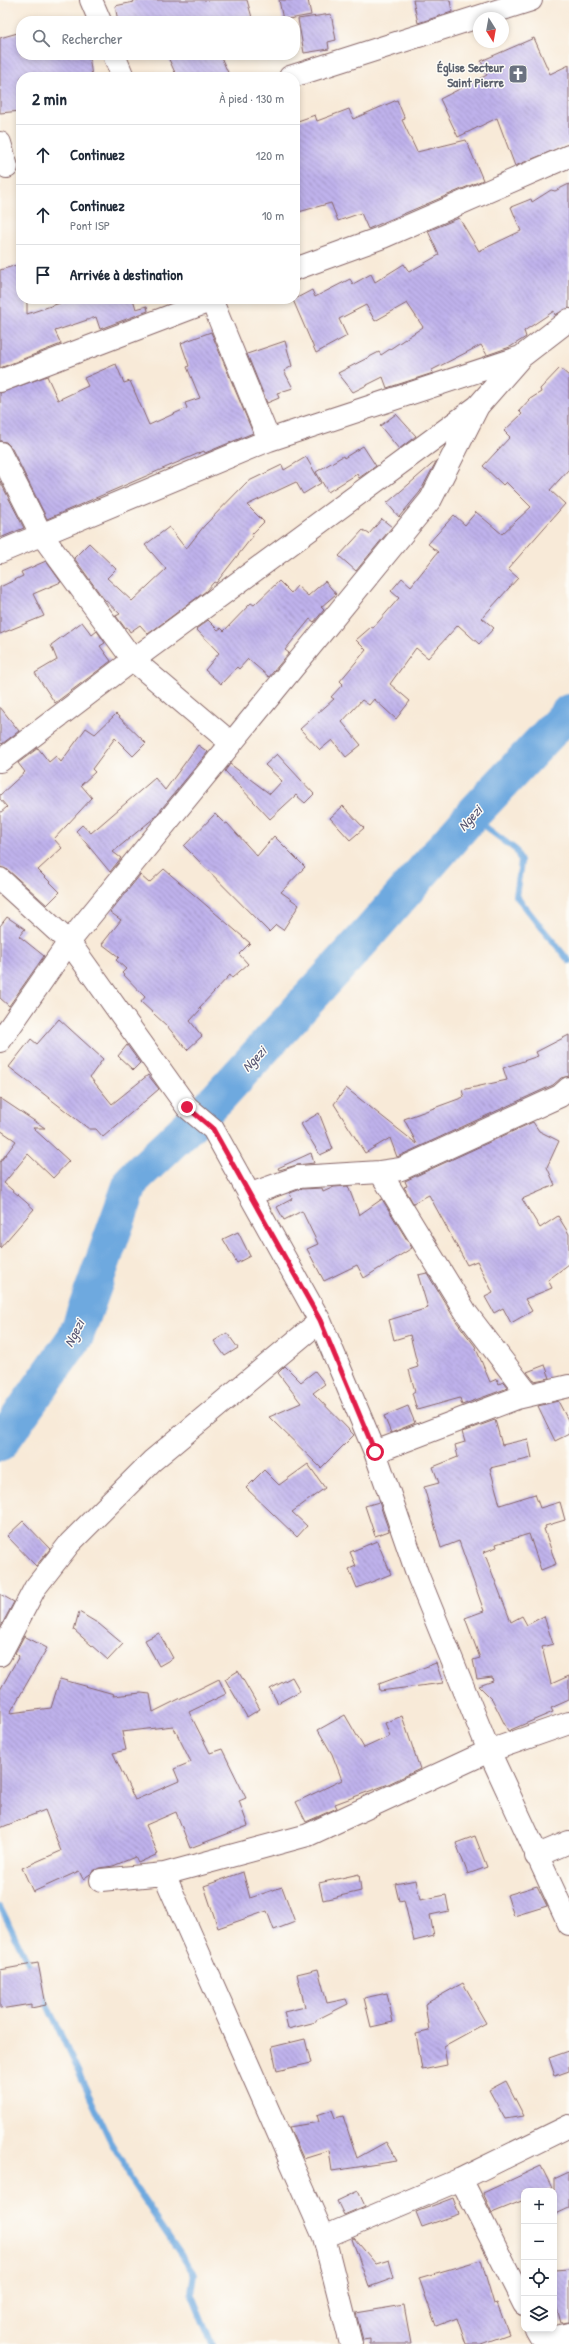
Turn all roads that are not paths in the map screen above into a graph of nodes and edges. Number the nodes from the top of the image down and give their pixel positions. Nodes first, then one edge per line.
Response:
1 (91, 0) edge
2 (531, 0) edge
3 (98, 16) edge
4 (116, 60) edge
5 (121, 72) edge
6 (300, 74) edge
7 (0, 143) edge
8 (569, 156) edge
9 (9, 166) edge
10 (300, 267) edge
11 (199, 304) edge
12 (214, 304) edge
13 (569, 320) edge
14 (521, 357) junction
15 (0, 381) edge
16 (478, 406) junction
17 (269, 440) junction
18 (0, 453) edge
19 (41, 534) junction
20 (0, 552) edge
21 (133, 660) junction
22 (231, 743) junction
23 (0, 761) edge
24 (0, 879) edge
25 (69, 942) junction
26 (0, 1041) edge
27 (569, 1088) edge
28 (380, 1172) junction
29 (251, 1194) junction
30 (320, 1320) junction
31 (569, 1386) edge
32 (528, 1394) junction
33 (375, 1452) junction
34 (0, 1655) edge
35 (569, 1723) edge
36 (489, 1751) junction
37 (569, 1842) edge
38 (536, 1856) junction
39 (164, 1874) junction
40 (101, 1880) dead end
41 (569, 1924) edge
42 (569, 2126) edge
43 (460, 2178) junction
44 (324, 2237) junction
45 (521, 2298) edge
46 (538, 2332) edge
47 (569, 2334) edge
48 (351, 2344) edge

1 - 3 street
2 - 6 street
4 - 5 street
7 - 9 street
8 - 10 street
11 - 15 street
12 - 17 street
13 - 14 street
14 - 16 street
14 - 17 street
16 - 21 street
16 - 22 street
17 - 19 street
18 - 19 street
19 - 20 street
19 - 21 street
21 - 22 street
21 - 23 street
22 - 25 street
24 - 25 street
25 - 26 street
25 - 29 street
27 - 28 street
28 - 29 street
28 - 32 street
29 - 30 street
30 - 33 street
30 - 34 street
31 - 32 street
32 - 33 street
33 - 36 street
35 - 36 street
36 - 38 street
36 - 39 street
37 - 38 street
38 - 41 street
39 - 40 street
39 - 44 street
42 - 43 street
43 - 44 street
43 - 45 street
44 - 48 street
46 - 47 street

